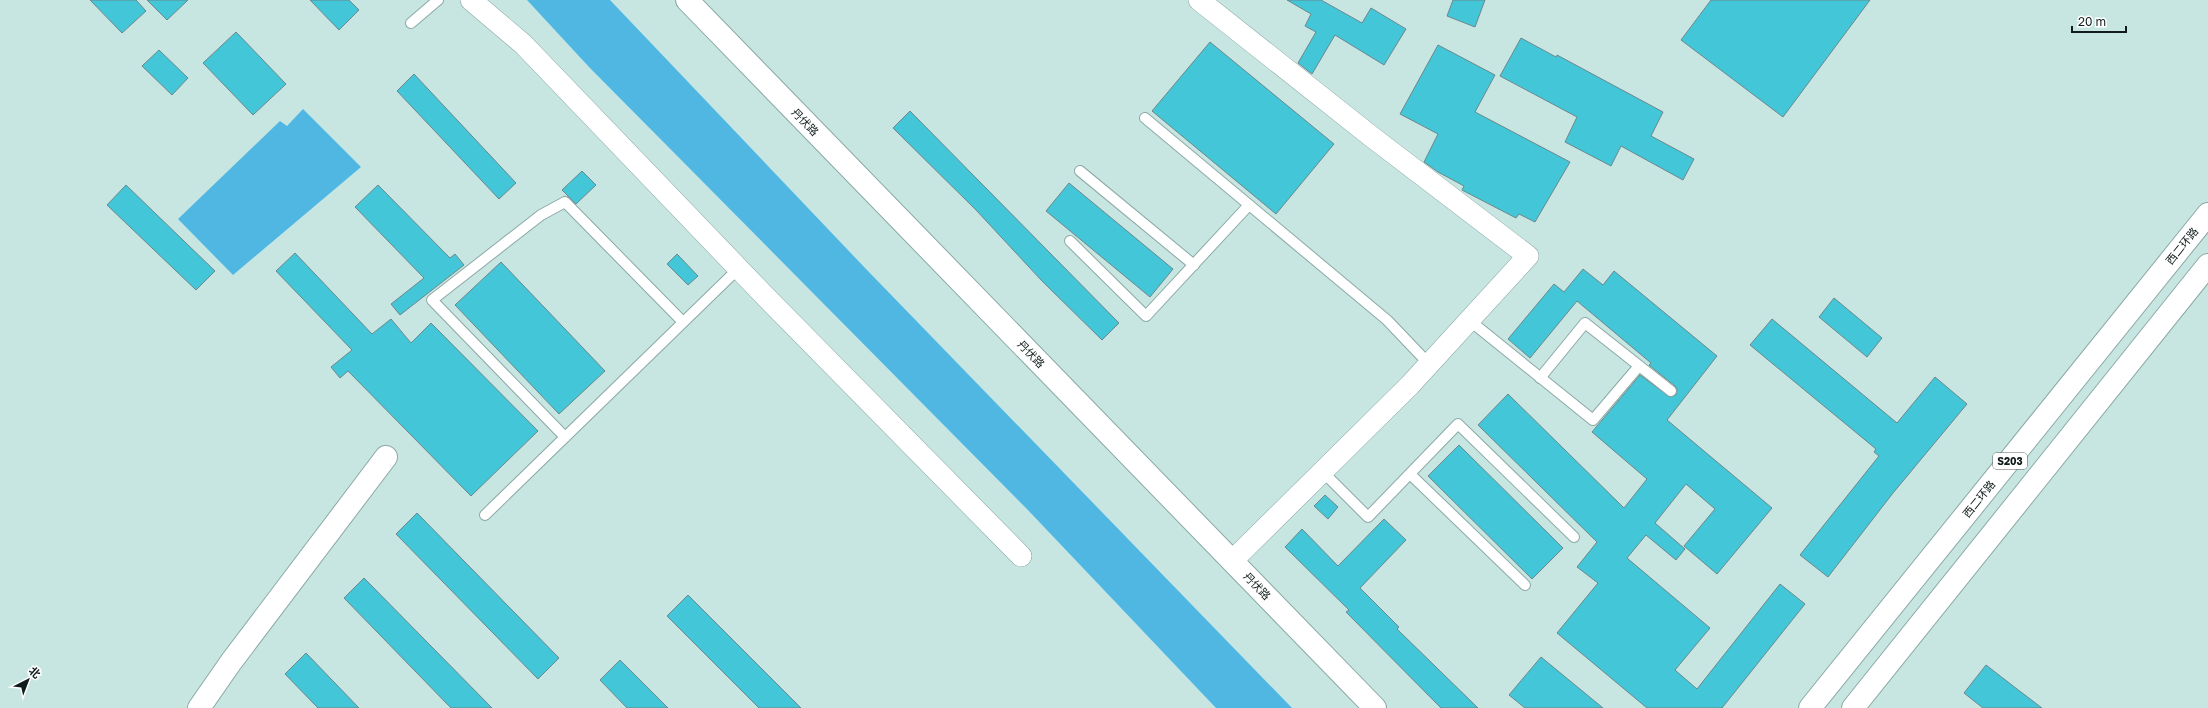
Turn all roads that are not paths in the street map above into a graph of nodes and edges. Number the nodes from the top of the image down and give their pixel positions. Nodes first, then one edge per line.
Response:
1 (438, 0) edge
2 (471, 0) edge
3 (687, 0) edge
4 (1199, 0) edge
5 (411, 23) dead end
6 (1145, 118) dead end
7 (1080, 171) dead end
8 (1249, 205) junction
9 (2208, 214) edge
10 (1070, 242) dead end
11 (1194, 265) junction
12 (2208, 265) edge
13 (738, 268) junction
14 (1469, 320) junction
15 (683, 322) junction
16 (1428, 364) junction
17 (1639, 366) junction
18 (1540, 378) junction
19 (1671, 391) dead end
20 (565, 437) junction
21 (386, 457) dead end
22 (1322, 471) junction
23 (1410, 474) junction
24 (485, 514) dead end
25 (1574, 537) dead end
26 (1021, 556) dead end
27 (1232, 561) junction
28 (1525, 585) dead end
29 (199, 708) edge
30 (1375, 708) edge
31 (1810, 708) edge
32 (1853, 708) edge

1 - 5 lane
2 - 13 street
3 - 27 main road, 丹伏路
4 - 14 street
6 - 8 lane
7 - 11 lane
8 - 11 lane
8 - 16 lane
9 - 31 main road, 西二环路 / S203
10 - 11 lane
12 - 32 main road, S203
13 - 15 lane
13 - 26 street
14 - 16 street
14 - 18 lane
15 - 20 lane
15 - 20 lane
16 - 22 street
17 - 18 lane
17 - 18 lane
17 - 19 lane
20 - 24 lane
21 - 29 main road
22 - 23 lane
22 - 27 street
23 - 25 lane
23 - 28 lane
27 - 30 main road, 丹伏路

